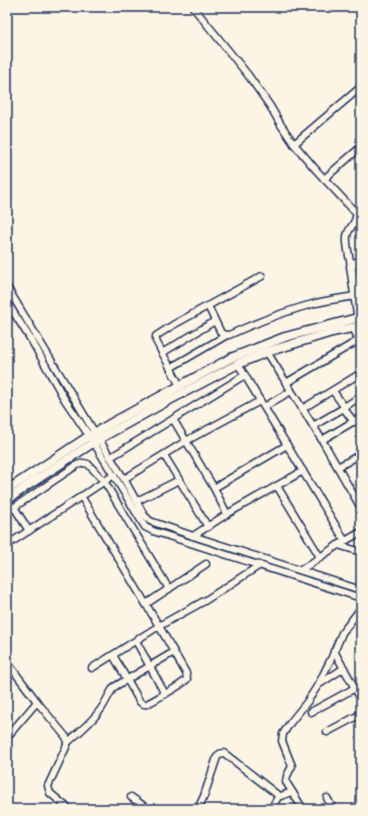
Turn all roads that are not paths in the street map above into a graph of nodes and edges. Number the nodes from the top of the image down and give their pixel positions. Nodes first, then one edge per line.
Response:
1 (193, 7) edge
2 (361, 87) edge
3 (294, 144) junction
4 (361, 147) edge
5 (324, 179) junction
6 (361, 262) edge
7 (351, 265) junction
8 (262, 276) dead end
9 (7, 286) edge
10 (355, 296) junction
11 (7, 302) edge
12 (208, 306) junction
13 (360, 317) edge
14 (215, 321) junction
15 (358, 327) edge
16 (226, 335) junction
17 (360, 342) edge
18 (267, 352) junction
19 (162, 353) junction
20 (238, 364) junction
21 (170, 368) junction
22 (361, 373) edge
23 (245, 375) junction
24 (286, 383) junction
25 (180, 386) junction
26 (332, 390) junction
27 (291, 391) junction
28 (361, 396) edge
29 (260, 401) junction
30 (264, 407) junction
31 (344, 407) junction
32 (302, 409) junction
33 (361, 418) edge
34 (173, 419) junction
35 (354, 422) junction
36 (314, 426) junction
37 (94, 438) junction
38 (322, 440) junction
39 (186, 441) junction
40 (287, 445) junction
41 (361, 454) edge
42 (164, 455) junction
43 (111, 457) junction
44 (338, 467) junction
45 (303, 471) junction
46 (114, 475) junction
47 (124, 479) junction
48 (179, 480) junction
49 (104, 481) junction
50 (277, 486) junction
51 (214, 488) junction
52 (7, 490) edge
53 (81, 496) junction
54 (7, 500) edge
55 (359, 500) edge
56 (137, 501) junction
57 (14, 507) junction
58 (361, 508) edge
59 (7, 512) edge
60 (227, 514) junction
61 (208, 527) junction
62 (29, 531) junction
63 (361, 532) edge
64 (193, 536) junction
65 (345, 540) junction
66 (7, 545) edge
67 (338, 545) junction
68 (361, 552) edge
69 (320, 556) junction
70 (206, 564) dead end
71 (260, 565) junction
72 (301, 570) junction
73 (169, 588) junction
74 (361, 590) edge
75 (361, 598) edge
76 (146, 604) junction
77 (361, 608) edge
78 (159, 626) junction
79 (136, 641) junction
80 (334, 651) junction
81 (174, 652) junction
82 (113, 655) junction
83 (7, 662) edge
84 (151, 666) junction
85 (92, 668) dead end
86 (344, 668) junction
87 (128, 679) junction
88 (318, 685) junction
89 (355, 688) junction
90 (166, 694) junction
91 (361, 699) edge
92 (37, 702) junction
93 (311, 712) dead end
94 (361, 714) edge
95 (327, 732) dead end
96 (7, 737) edge
97 (67, 743) junction
98 (292, 792) junction
99 (279, 796) junction
100 (131, 797) dead end
101 (327, 798) dead end
102 (69, 809) edge
103 (148, 809) edge
104 (198, 809) edge
105 (271, 809) edge
106 (303, 809) edge
107 (333, 809) edge

1 - 3 street
2 - 3 street
3 - 5 street
4 - 5 street
5 - 7 street
6 - 7 street
7 - 10 street
8 - 12 street
9 - 37 street
10 - 13 street
10 - 16 street
11 - 37 street
12 - 14 street
12 - 19 street
13 - 15 street
13 - 25 street
14 - 16 street
14 - 19 street
15 - 17 street
15 - 18 street
16 - 21 street
17 - 24 street
18 - 20 street
18 - 24 street
19 - 21 street
20 - 23 street
20 - 37 street
21 - 25 street
22 - 26 street
23 - 29 street
23 - 34 street
24 - 27 street
25 - 37 street
26 - 31 street
26 - 32 street
27 - 30 street
27 - 32 street
28 - 31 street
29 - 30 street
29 - 39 street
30 - 40 street
31 - 35 street
31 - 36 street
32 - 36 street
33 - 35 street
34 - 39 street
34 - 43 street
35 - 38 street
36 - 38 street
37 - 43 street
37 - 46 street
37 - 52 street
37 - 54 street
38 - 44 street
39 - 42 street
39 - 51 street
40 - 45 street
40 - 51 street
41 - 44 street
42 - 47 street
42 - 48 street
43 - 47 street
44 - 55 street
45 - 50 street
45 - 65 street
46 - 49 street
46 - 71 street
47 - 56 street
48 - 56 street
48 - 61 street
49 - 53 street
49 - 57 street
49 - 73 street
50 - 60 street
50 - 69 street
51 - 60 street
53 - 62 street
53 - 76 street
55 - 58 street
56 - 64 street
57 - 59 street
57 - 62 street
60 - 61 street
61 - 64 street
62 - 66 street
63 - 65 street
64 - 72 street
65 - 67 street
67 - 68 street
67 - 69 street
69 - 72 street
70 - 73 street
71 - 75 street
71 - 78 street
72 - 74 street
73 - 76 street
76 - 78 street
77 - 80 street
78 - 79 street
78 - 81 street
79 - 82 street
79 - 84 street
80 - 86 street
80 - 88 street
81 - 84 street
81 - 90 street
82 - 85 street
82 - 87 street
83 - 92 street
84 - 87 street
84 - 90 street
86 - 88 street
86 - 89 street
87 - 90 street
87 - 97 street
88 - 98 street
89 - 91 street
89 - 93 street
92 - 96 street
92 - 97 street
94 - 95 street
97 - 102 street
98 - 99 street
98 - 106 street
99 - 104 street
99 - 105 street
100 - 103 street
101 - 107 street

